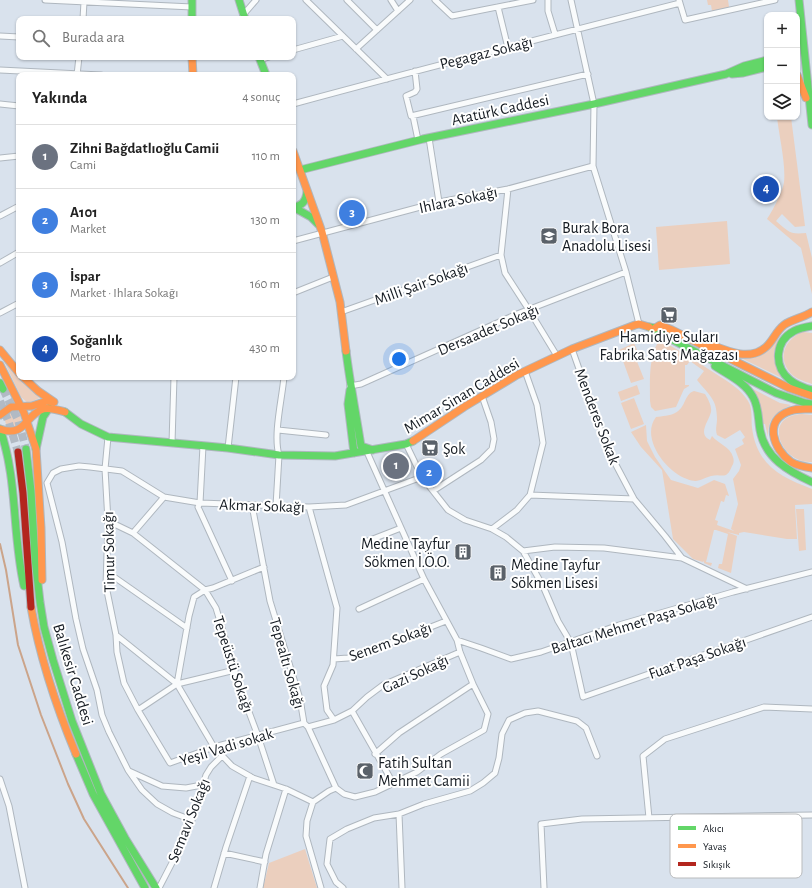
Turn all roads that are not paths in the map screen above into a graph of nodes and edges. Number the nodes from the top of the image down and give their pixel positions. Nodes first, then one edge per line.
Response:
1 (45, 0) edge
2 (238, 0) edge
3 (256, 0) edge
4 (306, 0) edge
5 (347, 0) edge
6 (391, 0) edge
7 (410, 0) edge
8 (435, 0) edge
9 (533, 0) edge
10 (548, 0) edge
11 (571, 0) edge
12 (775, 0) edge
13 (797, 0) edge
14 (679, 1) edge
15 (84, 2) junction
16 (508, 2) edge
17 (192, 4) edge
18 (498, 7) junction
19 (398, 11) junction
20 (796, 12) edge
21 (83, 16) edge
22 (192, 16) edge
23 (244, 16) edge
24 (245, 16) edge
25 (577, 29) junction
26 (377, 30) junction
27 (555, 34) junction
28 (0, 36) edge
29 (343, 36) junction
30 (16, 37) edge
31 (508, 48) junction
32 (296, 49) edge
33 (356, 49) junction
34 (79, 60) edge
35 (192, 60) edge
36 (261, 60) edge
37 (764, 61) edge
38 (764, 68) edge
39 (0, 70) edge
40 (415, 71) junction
41 (38, 72) edge
42 (77, 72) edge
43 (193, 72) edge
44 (265, 72) edge
45 (588, 74) junction
46 (726, 74) junction
47 (387, 79) junction
48 (800, 81) edge
49 (296, 103) edge
50 (0, 104) edge
51 (594, 104) junction
52 (16, 106) edge
53 (811, 114) junction
54 (414, 116) junction
55 (812, 125) edge
56 (430, 138) junction
57 (418, 140) junction
58 (16, 156) edge
59 (0, 158) edge
60 (296, 159) edge
61 (593, 166) junction
62 (300, 170) junction
63 (508, 189) junction
64 (307, 192) junction
65 (440, 202) junction
66 (296, 207) edge
67 (16, 208) edge
68 (296, 209) edge
69 (0, 216) edge
70 (321, 229) junction
71 (296, 240) edge
72 (16, 254) edge
73 (501, 255) junction
74 (0, 263) edge
75 (626, 272) junction
76 (333, 277) junction
77 (296, 292) edge
78 (16, 304) edge
79 (529, 310) junction
80 (341, 312) junction
81 (812, 312) edge
82 (0, 313) edge
83 (639, 324) junction
84 (812, 326) edge
85 (655, 328) junction
86 (672, 330) junction
87 (685, 346) junction
88 (572, 349) junction
89 (0, 350) edge
90 (557, 356) junction
91 (0, 365) edge
92 (16, 369) edge
93 (525, 372) junction
94 (26, 380) edge
95 (174, 380) edge
96 (236, 380) edge
97 (284, 380) edge
98 (350, 386) junction
99 (812, 390) edge
100 (482, 396) junction
101 (812, 396) edge
102 (54, 402) junction
103 (812, 404) edge
104 (21, 407) junction
105 (49, 408) junction
106 (812, 409) edge
107 (64, 412) junction
108 (0, 416) edge
109 (28, 422) junction
110 (0, 429) edge
111 (278, 430) junction
112 (326, 435) dead end
113 (108, 437) junction
114 (172, 443) junction
115 (406, 444) junction
116 (203, 446) junction
117 (228, 448) junction
118 (26, 449) tunnel mouth
119 (36, 449) junction
120 (370, 451) junction
121 (18, 452) tunnel mouth
122 (354, 453) junction
123 (279, 455) junction
124 (812, 468) edge
125 (105, 469) junction
126 (422, 477) junction
127 (812, 482) edge
128 (384, 490) junction
129 (433, 491) junction
130 (530, 495) junction
131 (164, 498) junction
132 (634, 499) junction
133 (200, 503) junction
134 (252, 505) junction
135 (276, 506) junction
136 (309, 507) junction
137 (108, 522) junction
138 (401, 528) junction
139 (492, 528) junction
140 (133, 533) junction
141 (365, 542) dead end
142 (524, 551) junction
143 (682, 558) junction
144 (264, 567) junction
145 (107, 572) junction
146 (812, 572) edge
147 (424, 579) junction
148 (232, 581) junction
149 (746, 589) junction
150 (205, 590) junction
151 (40, 602) junction
152 (30, 603) junction
153 (359, 609) dead end
154 (812, 618) edge
155 (446, 621) junction
156 (187, 628) junction
157 (116, 635) junction
158 (457, 640) junction
159 (571, 642) junction
160 (460, 652) junction
161 (334, 659) junction
162 (235, 670) junction
163 (177, 684) junction
164 (473, 684) junction
165 (812, 709) edge
166 (138, 710) junction
167 (352, 711) junction
168 (334, 720) junction
169 (306, 725) junction
170 (258, 736) junction
171 (214, 747) junction
172 (375, 754) junction
173 (222, 756) junction
174 (597, 756) dead end
175 (128, 770) junction
176 (250, 776) junction
177 (0, 779) edge
178 (393, 783) junction
179 (202, 785) junction
180 (274, 785) junction
181 (336, 788) junction
182 (286, 789) junction
183 (313, 802) junction
184 (399, 814) junction
185 (802, 815) edge
186 (812, 815) edge
187 (649, 818) junction
188 (670, 818) edge
189 (192, 820) junction
190 (224, 853) junction
191 (265, 862) junction
192 (25, 888) edge
193 (146, 888) edge
194 (156, 888) edge
195 (159, 888) edge
196 (214, 888) edge
197 (260, 888) edge
198 (321, 888) edge
199 (343, 888) edge
200 (402, 888) edge
201 (544, 888) edge

1 - 15 street
2 - 23 main road
3 - 24 street
4 - 29 street
5 - 26 street
6 - 19 street
7 - 19 street
8 - 18 street
9 - 16 street
10 - 27 street
11 - 25 street
12 - 14 street
13 - 20 main road
13 - 53 main road
14 - 25 street, Pegagaz Sokağı
15 - 17 street
15 - 21 street
16 - 18 street
17 - 22 main road
18 - 31 street
19 - 26 street
25 - 27 street, Pegagaz Sokağı
25 - 45 street
26 - 33 street
27 - 31 street, Pegagaz Sokağı
28 - 30 street
29 - 32 street
29 - 33 street
31 - 40 street, Pegagaz Sokağı
33 - 47 street
34 - 42 street
35 - 43 main road
36 - 44 main road
37 - 46 main road
38 - 46 main road
39 - 41 street
40 - 47 street, Pegagaz Sokağı
40 - 54 street
45 - 51 street
45 - 54 street
46 - 51 main road, Atatürk Caddesi
47 - 49 street, Pegagaz Sokağı
48 - 53 main road
50 - 52 street
51 - 56 main road, Atatürk Caddesi
51 - 61 street
53 - 55 main road
54 - 57 street
56 - 57 main road, Atatürk Caddesi
56 - 65 street
57 - 62 main road, Atatürk Caddesi
58 - 59 street
60 - 62 main road
61 - 63 street, Ihlara Sokağı
61 - 75 street
62 - 64 main road
63 - 65 street, Ihlara Sokağı
63 - 73 street
64 - 66 main road
64 - 70 main road
65 - 70 street, Ihlara Sokağı
67 - 69 street
68 - 70 main road
70 - 71 street, Ihlara Sokağı
70 - 76 main road
72 - 74 street
73 - 79 street
73 - 80 street, Milli Şair Sokağı
75 - 79 street, Dersaadet Sokağı
75 - 83 street
76 - 77 street
76 - 80 main road
78 - 82 street
79 - 90 street
79 - 98 street, Dersaadet Sokağı
80 - 98 main road
81 - 86 main road
83 - 85 main road
83 - 88 main road, Mimar Sinan Caddesi
84 - 99 main road
85 - 86 main road
85 - 87 main road
86 - 101 main road
87 - 103 main road
87 - 127 main road
88 - 90 main road, Mimar Sinan Caddesi
88 - 132 street, Menderes Sokak
89 - 92 main road
90 - 93 main road, Mimar Sinan Caddesi
91 - 104 main road
93 - 100 main road, Mimar Sinan Caddesi
93 - 130 street
94 - 102 main road
95 - 114 street
96 - 117 street
97 - 111 street
98 - 120 main road
98 - 122 main road
100 - 115 main road, Mimar Sinan Caddesi
100 - 129 street
102 - 104 main road
102 - 107 main road
104 - 108 main road
104 - 109 main road
105 - 107 main road
105 - 109 main road
105 - 119 main road
106 - 124 main road
107 - 113 main road, Mimar Sinan Caddesi
109 - 110 main road
109 - 119 main road
110 - 152 main road
111 - 112 street
111 - 123 street
113 - 114 main road, Mimar Sinan Caddesi
113 - 125 street, Timur Sokağı
114 - 116 main road, Mimar Sinan Caddesi
115 - 120 main road, Mimar Sinan Caddesi
115 - 126 street
116 - 117 main road, Mimar Sinan Caddesi
116 - 133 street
117 - 123 main road, Mimar Sinan Caddesi
118 - 151 main road, Balıkesir Caddesi
119 - 151 main road
120 - 122 main road, Mimar Sinan Caddesi
120 - 128 street
121 - 152 main road, Balıkesir Caddesi
122 - 123 main road, Mimar Sinan Caddesi
123 - 135 street
125 - 131 street, Akmar Sokağı
125 - 137 street, Timur Sokağı
125 - 175 street, Akmar Sokağı
126 - 128 street, Akmar Sokağı
126 - 129 street
128 - 136 street, Akmar Sokağı
128 - 138 street
129 - 139 street
130 - 132 street
130 - 139 street
131 - 133 street, Akmar Sokağı
131 - 140 street
132 - 143 street, Menderes Sokak
133 - 134 street, Akmar Sokağı
133 - 148 street
134 - 135 street, Akmar Sokağı
134 - 144 street, Tepealtı Sokağı
135 - 136 street, Akmar Sokağı
136 - 161 street
137 - 140 street
137 - 145 street, Timur Sokağı
138 - 141 street
138 - 147 street
139 - 142 street
140 - 150 street
142 - 143 street
142 - 159 street
143 - 149 street
144 - 148 street
144 - 169 street, Tepealtı Sokağı
145 - 156 street
145 - 157 street, Timur Sokağı
146 - 149 street, Baltacı Mehmet Paşa Sokağı
147 - 153 street
147 - 155 street
148 - 150 street
149 - 159 street, Baltacı Mehmet Paşa Sokağı
150 - 156 street
150 - 162 street, Tepeüstü Sokağı
151 - 194 main road, Balıkesir Caddesi
152 - 193 main road, Balıkesir Caddesi
154 - 159 street, Fuat Paşa Sokağı
155 - 158 street
155 - 161 street, Senem Sokağı
156 - 163 street
157 - 163 street
157 - 166 street, Yeşil Vadi sokak
158 - 159 street, Baltacı Mehmet Paşa Sokağı
158 - 160 street
160 - 164 street
160 - 167 street, Gazi Sokağı
161 - 168 street
162 - 163 street
162 - 170 street, Tepeüstü Sokağı
163 - 166 street
163 - 171 street
164 - 172 street
164 - 178 street
165 - 187 street
166 - 171 street, Yeşil Vadi sokak
167 - 168 street, Gazi Sokağı
167 - 172 street
168 - 169 street, Gazi Sokağı
169 - 170 street, Yeşil Vadi sokak
169 - 181 street, Tepealtı Sokağı
170 - 171 street, Yeşil Vadi sokak
170 - 180 street, Tepeüstü Sokağı
171 - 173 street
172 - 178 street
173 - 176 street
173 - 179 street, Semavi Sokağı
174 - 184 street
175 - 179 street
175 - 189 street
176 - 180 street
176 - 190 street
177 - 192 street
178 - 181 street
179 - 189 street, Semavi Sokağı
180 - 182 street
181 - 183 street
182 - 183 street
182 - 191 street
183 - 198 street
184 - 199 street
184 - 200 street
185 - 186 street
187 - 188 street
187 - 201 street
189 - 195 street, Semavi Sokağı
190 - 191 street
190 - 196 street
191 - 197 street

